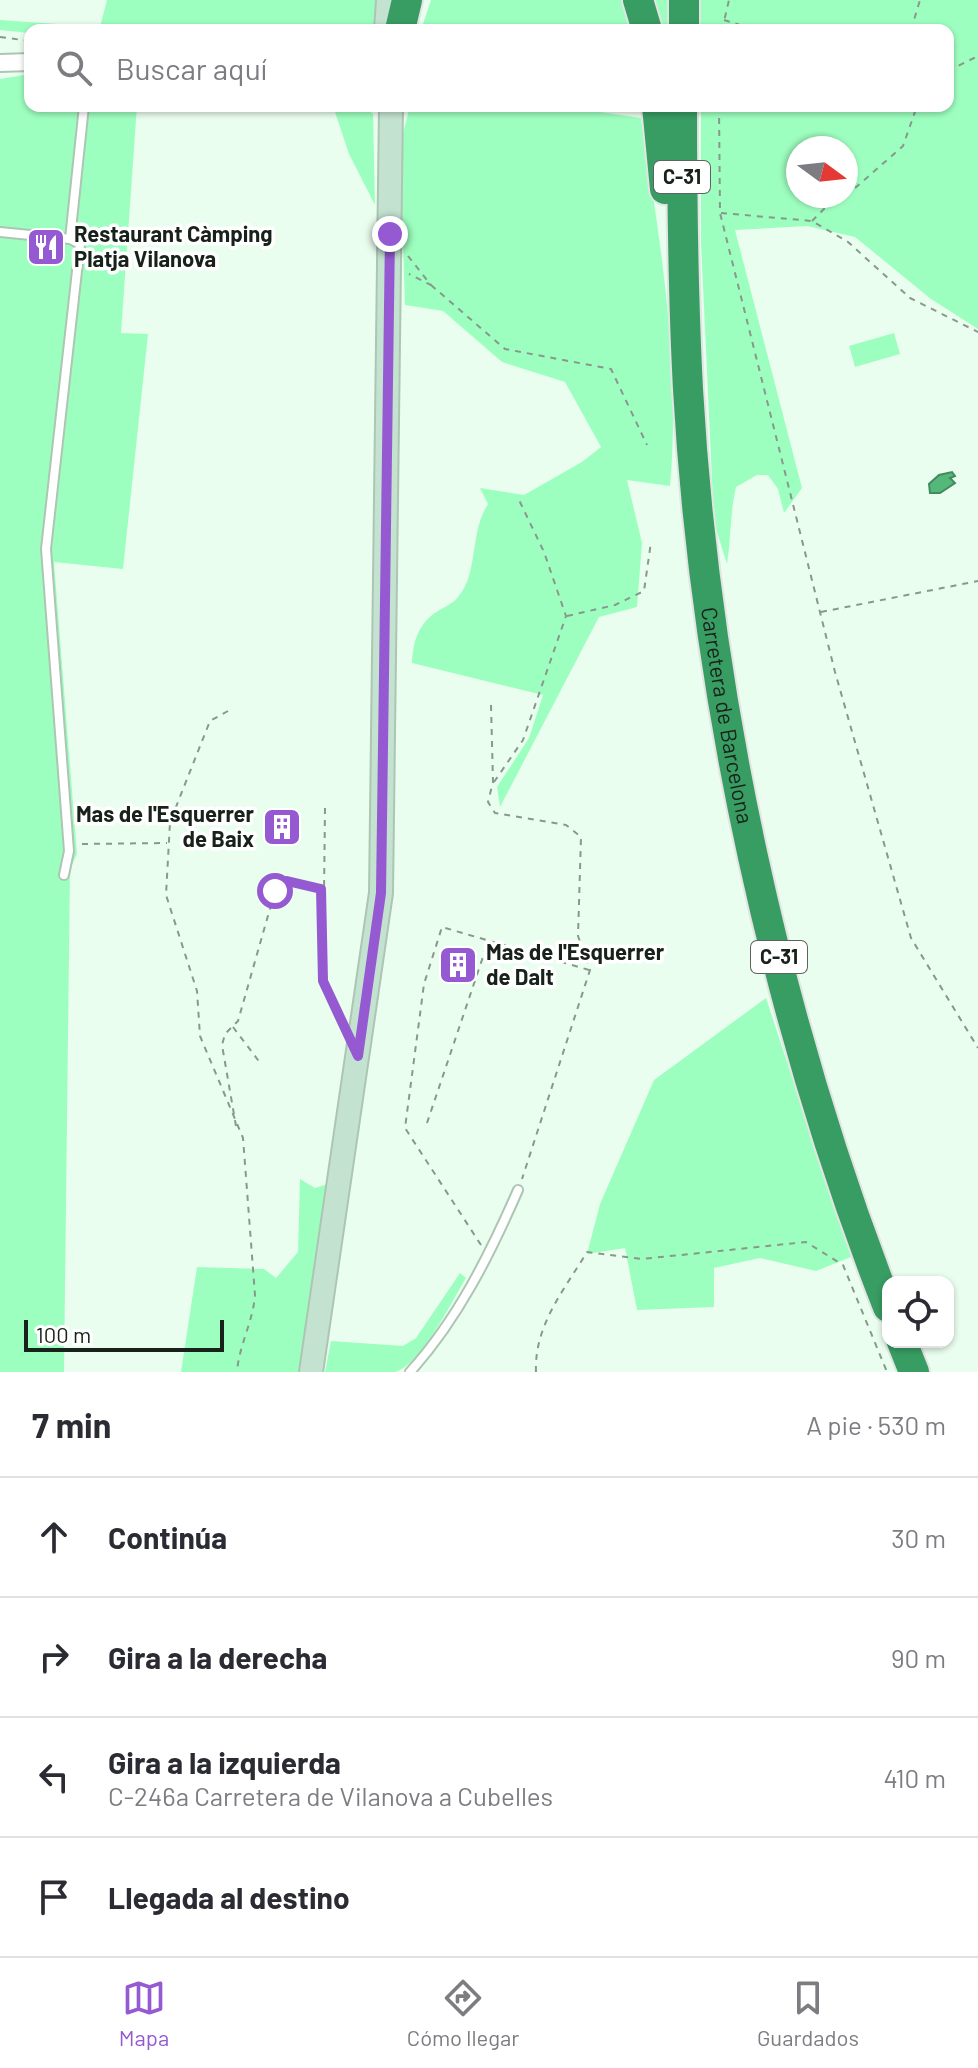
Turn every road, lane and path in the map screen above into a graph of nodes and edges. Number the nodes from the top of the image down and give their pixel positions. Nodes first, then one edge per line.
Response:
1 (638, 0) edge
2 (684, 0) edge
3 (729, 0) edge
4 (920, 0) edge
5 (724, 20) junction
6 (645, 24) edge
7 (684, 24) edge
8 (723, 24) edge
9 (737, 24) edge
10 (913, 24) edge
11 (0, 37) edge
12 (24, 40) edge
13 (978, 56) edge
14 (24, 62) edge
15 (0, 63) edge
16 (954, 68) edge
17 (83, 112) edge
18 (377, 112) edge
19 (391, 112) edge
20 (658, 112) edge
21 (682, 112) edge
22 (719, 112) edge
23 (915, 112) edge
24 (391, 131) junction
25 (858, 185) edge
26 (825, 208) edge
27 (720, 213) junction
28 (812, 221) junction
29 (0, 232) edge
30 (390, 234) junction
31 (70, 239) junction
32 (390, 264) junction
33 (431, 285) junction
34 (684, 330) junction
35 (978, 332) edge
36 (647, 445) dead end
37 (519, 500) dead end
38 (651, 542) dead end
39 (978, 581) edge
40 (820, 612) junction
41 (566, 616) junction
42 (491, 705) dead end
43 (228, 711) dead end
44 (493, 782) junction
45 (325, 808) dead end
46 (68, 843) junction
47 (168, 843) junction
48 (64, 875) dead end
49 (323, 894) junction
50 (488, 941) junction
51 (590, 970) junction
52 (232, 1026) junction
53 (978, 1048) edge
54 (358, 1056) junction
55 (261, 1064) dead end
56 (427, 1123) dead end
57 (236, 1128) junction
58 (518, 1190) joint
59 (489, 1256) junction
60 (882, 1292) edge
61 (904, 1348) edge
62 (237, 1372) edge
63 (311, 1372) edge
64 (410, 1372) edge
65 (536, 1372) edge
66 (887, 1372) edge
67 (914, 1372) edge

1 - 6 highway
2 - 7 highway
3 - 5 path
4 - 10 path
5 - 8 path
5 - 9 path
11 - 12 path
13 - 16 path
14 - 15 street
17 - 31 lane
18 - 24 main road
19 - 24 main road
20 - 34 highway
21 - 34 highway, Carretera de Barcelona / C-31
22 - 27 path
23 - 25 path
24 - 30 main road
26 - 28 path
27 - 28 path
27 - 40 path
28 - 35 path
29 - 31 lane
30 - 32 main road
30 - 33 path
31 - 46 lane
32 - 33 path
32 - 54 main road
33 - 36 path
34 - 60 highway, Carretera de Barcelona / C-31
37 - 41 path
38 - 41 path
39 - 40 path
40 - 53 path
41 - 44 path
42 - 44 path
43 - 47 path
44 - 51 path
45 - 49 path
46 - 47 path
46 - 48 lane
47 - 57 path
49 - 52 path
49 - 54 path
50 - 51 path
50 - 56 path
50 - 59 path
51 - 58 path
52 - 55 path
52 - 57 path
54 - 63 main road
57 - 62 path
58 - 59 lane
59 - 64 lane
61 - 67 highway
65 - 66 path

